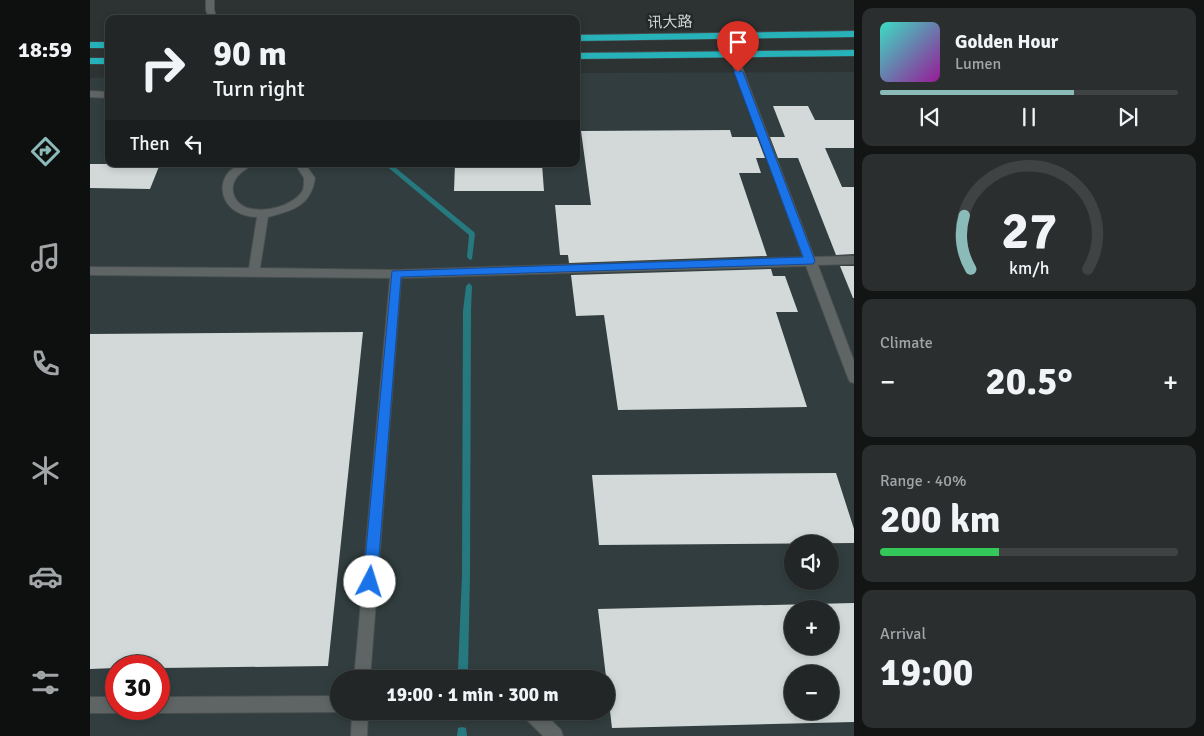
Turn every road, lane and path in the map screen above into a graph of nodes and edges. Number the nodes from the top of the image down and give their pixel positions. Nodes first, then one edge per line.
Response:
1 (210, 0) edge
2 (212, 15) edge
3 (854, 34) edge
4 (580, 38) edge
5 (105, 45) edge
6 (90, 46) edge
7 (854, 53) edge
8 (733, 54) junction
9 (580, 56) edge
10 (90, 61) edge
11 (105, 61) edge
12 (90, 94) edge
13 (105, 95) edge
14 (242, 167) edge
15 (303, 167) edge
16 (264, 213) junction
17 (854, 260) edge
18 (810, 261) junction
19 (90, 271) edge
20 (254, 273) junction
21 (396, 274) junction
22 (854, 378) edge
23 (363, 670) edge
24 (330, 704) edge
25 (90, 705) edge
26 (105, 705) edge
27 (170, 705) edge
28 (359, 720) edge
29 (539, 720) edge
30 (358, 736) edge
31 (555, 736) edge

1 - 2 street
3 - 4 highway, 讯大路
5 - 6 highway
7 - 8 highway, 讯大路
8 - 9 highway, 讯大路
8 - 18 street
10 - 11 highway
12 - 13 street
14 - 16 street
15 - 16 street
16 - 20 street
17 - 18 street
18 - 21 street
18 - 22 street
19 - 20 street
20 - 21 street
21 - 23 street
24 - 27 street
25 - 26 street
28 - 30 street
29 - 31 street

